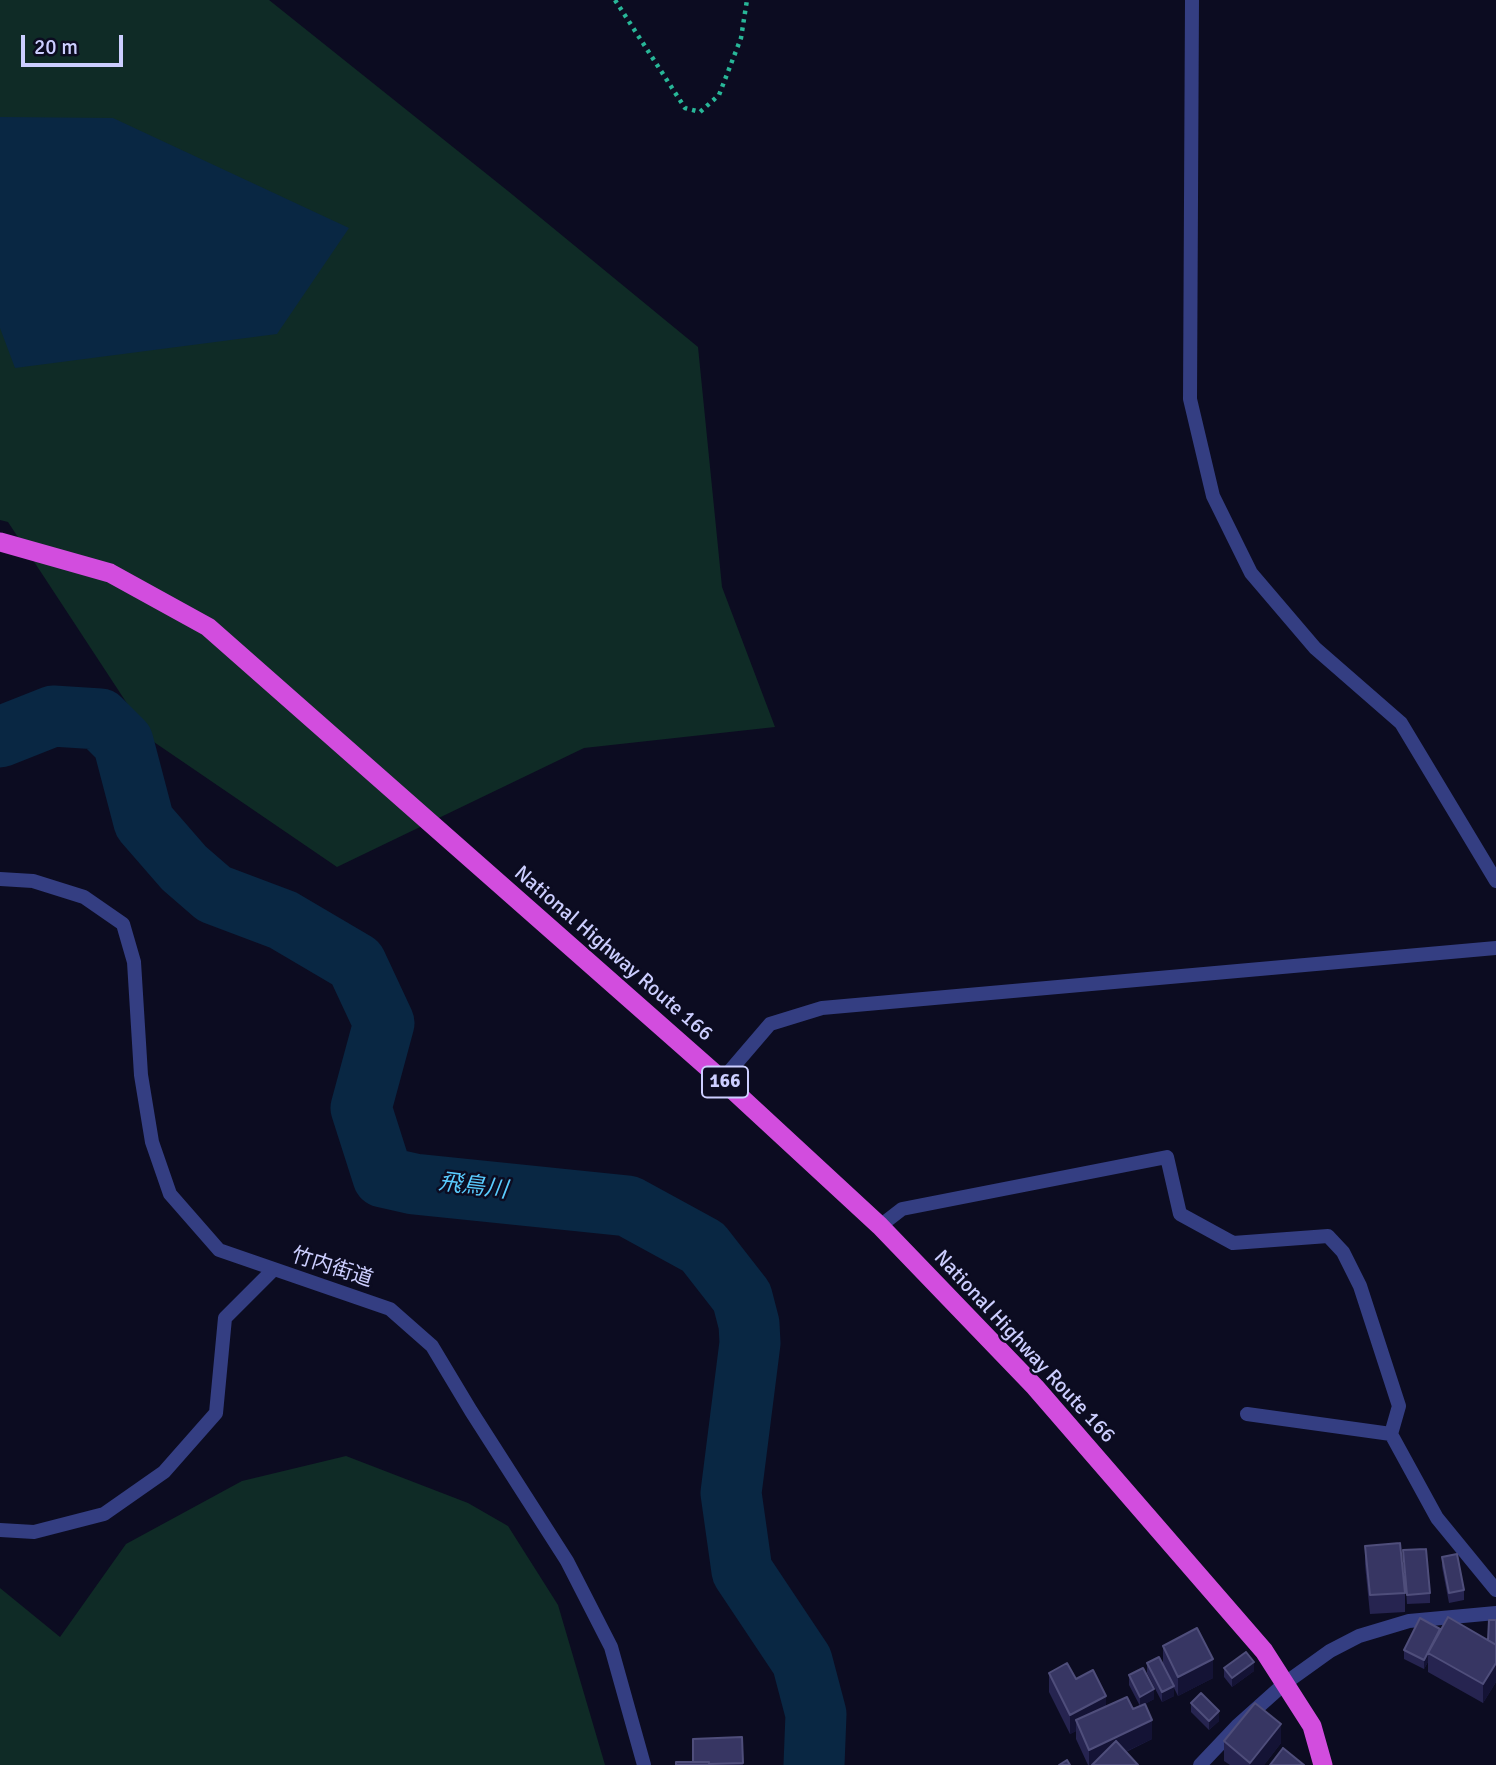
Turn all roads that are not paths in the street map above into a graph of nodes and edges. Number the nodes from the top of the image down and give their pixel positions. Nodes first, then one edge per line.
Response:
1 (1192, 0) edge
2 (0, 542) edge
3 (0, 879) edge
4 (1496, 881) edge
5 (1496, 948) edge
6 (722, 1080) junction
7 (880, 1226) junction
8 (273, 1270) junction
9 (1247, 1414) dead end
10 (1391, 1434) junction
11 (0, 1530) edge
12 (1496, 1590) edge
13 (1496, 1614) edge
14 (1284, 1684) junction
15 (643, 1765) edge
16 (1200, 1765) edge
17 (1323, 1765) edge

1 - 4 street
2 - 6 highway, National Highway Route 166 / 166
3 - 8 street, 竹内街道
5 - 6 street
6 - 7 highway, National Highway Route 166 / 166
7 - 10 street
7 - 14 highway, National Highway Route 166 / 166
8 - 11 street
8 - 15 street, 竹内街道
9 - 10 street
10 - 12 street
13 - 14 street
14 - 16 street
14 - 17 highway, National Highway Route 166 / 166

